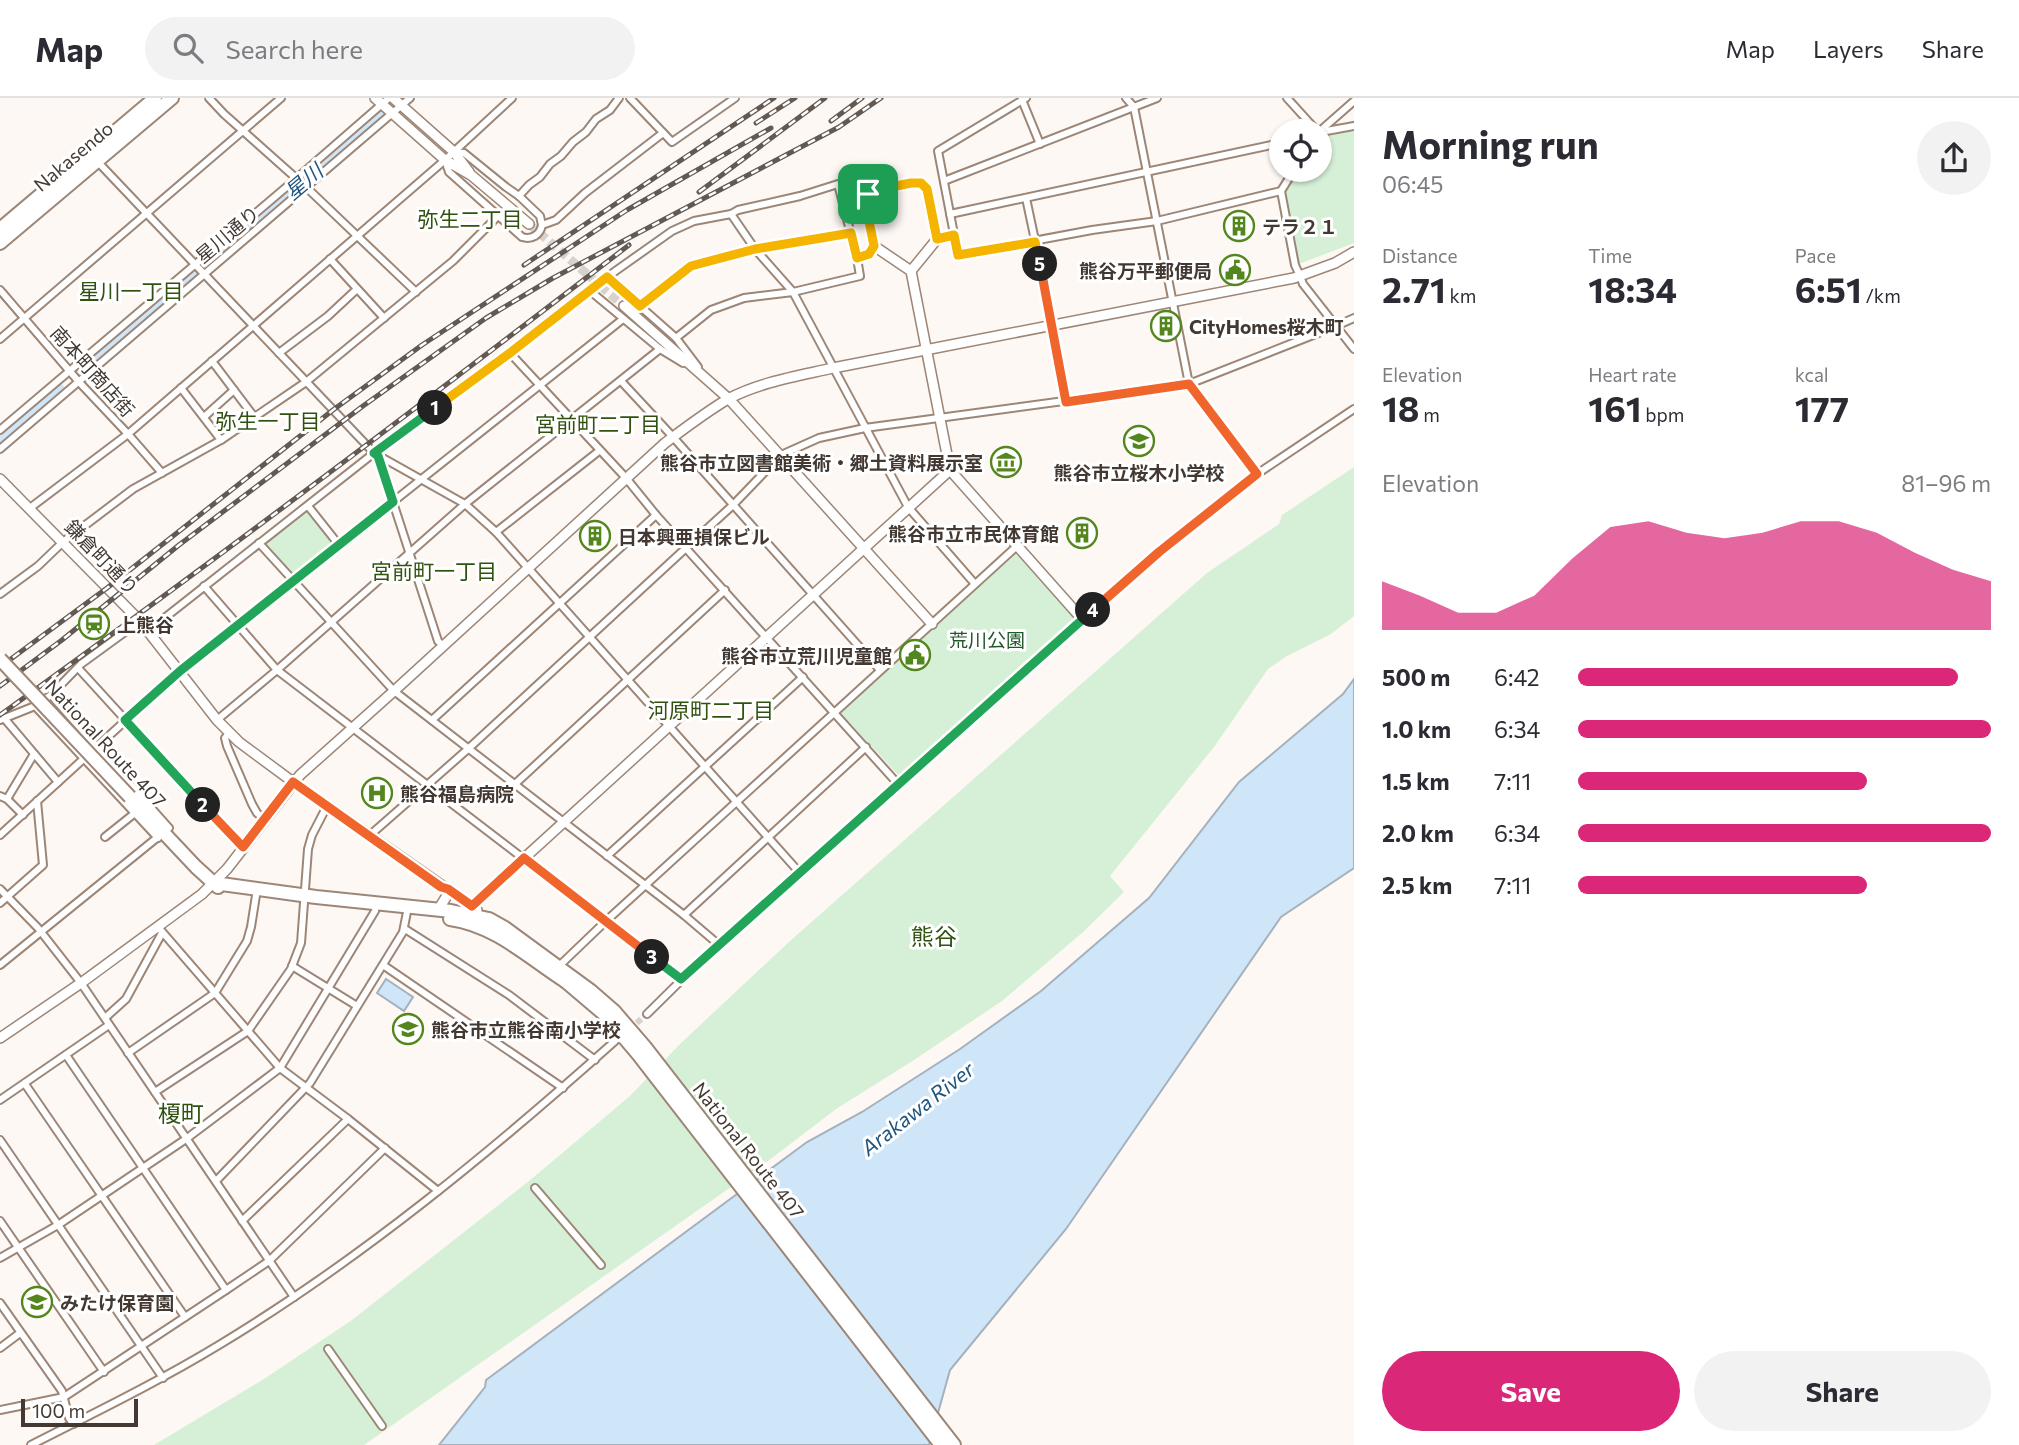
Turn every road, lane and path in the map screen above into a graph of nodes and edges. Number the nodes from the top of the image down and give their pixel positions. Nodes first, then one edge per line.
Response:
1 (155, 98) edge
2 (172, 98) edge
3 (209, 98) edge
4 (281, 98) edge
5 (410, 98) edge
6 (512, 98) edge
7 (619, 98) edge
8 (631, 98) edge
9 (735, 98) edge
10 (1126, 98) edge
11 (1157, 98) edge
12 (1287, 98) edge
13 (1024, 99) edge
14 (385, 100) edge
15 (1354, 101) edge
16 (401, 105) junction
17 (1134, 107) junction
18 (393, 113) junction
19 (1307, 119) edge
20 (1332, 120) edge
21 (1354, 126) edge
22 (1332, 130) edge
23 (243, 131) junction
24 (663, 133) junction
25 (1040, 144) junction
26 (1269, 146) edge
27 (454, 152) junction
28 (94, 157) junction
29 (445, 160) junction
30 (1147, 171) junction
31 (471, 175) junction
32 (297, 178) junction
33 (944, 181) junction
34 (1287, 182) edge
35 (306, 187) junction
36 (1281, 191) junction
37 (519, 196) junction
38 (1026, 198) junction
39 (147, 212) junction
40 (731, 214) junction
41 (950, 214) junction
42 (498, 216) junction
43 (1157, 221) junction
44 (529, 224) tunnel mouth
45 (542, 225) junction
46 (0, 229) edge
47 (851, 233) junction
48 (954, 235) junction
49 (357, 236) junction
50 (937, 239) junction
51 (1035, 242) junction
52 (0, 243) edge
53 (874, 246) junction
54 (755, 249) junction
55 (1354, 252) edge
56 (857, 258) junction
57 (330, 259) junction
58 (195, 264) junction
59 (911, 271) junction
60 (204, 274) junction
61 (1300, 276) junction
62 (607, 277) junction
63 (357, 289) junction
64 (0, 290) edge
65 (589, 290) junction
66 (416, 292) junction
67 (793, 292) junction
68 (1172, 301) junction
69 (624, 306) tunnel mouth
70 (640, 306) junction
71 (384, 318) junction
72 (622, 318) junction
73 (1354, 318) edge
74 (24, 319) junction
75 (254, 325) junction
76 (1053, 325) junction
77 (1336, 326) junction
78 (676, 338) junction
79 (0, 339) edge
80 (660, 349) junction
81 (1354, 349) edge
82 (926, 350) junction
83 (279, 353) junction
84 (510, 353) junction
85 (212, 361) junction
86 (833, 368) junction
87 (70, 372) junction
88 (703, 375) junction
89 (621, 381) junction
90 (79, 382) junction
91 (306, 382) junction
92 (1189, 384) junction
93 (539, 386) junction
94 (181, 388) junction
95 (234, 390) junction
96 (729, 398) junction
97 (1066, 402) junction
98 (1354, 409) edge
99 (204, 417) junction
100 (254, 418) junction
101 (939, 418) junction
102 (571, 421) junction
103 (1, 427) edge
104 (865, 428) junction
105 (128, 434) junction
106 (673, 437) junction
107 (221, 440) junction
108 (0, 449) edge
109 (599, 451) junction
110 (376, 454) junction
111 (781, 455) junction
112 (950, 470) junction
113 (162, 473) junction
114 (1257, 474) junction
115 (626, 478) junction
116 (0, 479) edge
117 (422, 479) junction
118 (393, 502) junction
119 (465, 504) junction
120 (733, 505) junction
121 (308, 506) junction
122 (30, 508) junction
123 (908, 508) junction
124 (656, 515) junction
125 (496, 532) junction
126 (64, 542) junction
127 (259, 543) junction
128 (339, 545) junction
129 (1017, 546) junction
130 (863, 547) junction
131 (687, 548) junction
132 (410, 552) junction
133 (527, 568) junction
134 (294, 581) junction
135 (975, 584) junction
136 (204, 586) junction
137 (725, 590) junction
138 (0, 594) edge
139 (813, 594) junction
140 (559, 604) junction
141 (1082, 619) junction
142 (140, 621) junction
143 (331, 622) junction
144 (932, 624) junction
145 (237, 625) junction
146 (148, 631) junction
147 (589, 636) junction
148 (766, 636) junction
149 (443, 646) junction
150 (0, 659) edge
151 (79, 669) junction
152 (277, 670) junction
153 (880, 670) junction
154 (180, 671) junction
155 (803, 677) junction
156 (627, 680) junction
157 (394, 691) junction
158 (51, 695) junction
159 (35, 706) junction
160 (835, 713) junction
161 (2, 719) edge
162 (125, 720) junction
163 (217, 720) junction
164 (432, 720) junction
165 (668, 726) junction
166 (353, 728) junction
167 (229, 733) junction
168 (96, 746) junction
169 (866, 747) junction
170 (468, 749) junction
171 (34, 754) junction
172 (83, 758) junction
173 (705, 766) junction
174 (58, 782) junction
175 (293, 782) junction
176 (898, 783) junction
177 (426, 784) junction
178 (515, 784) junction
179 (0, 796) edge
180 (7, 799) junction
181 (37, 801) junction
182 (737, 802) junction
183 (327, 806) junction
184 (135, 813) junction
185 (23, 815) junction
186 (264, 819) junction
187 (564, 822) junction
188 (0, 835) edge
189 (161, 835) junction
190 (369, 836) junction
191 (105, 837) dead end
192 (767, 837) junction
193 (243, 847) junction
194 (607, 856) junction
195 (524, 858) junction
196 (799, 872) junction
197 (214, 883) junction
198 (646, 886) junction
199 (0, 889) edge
200 (445, 891) junction
201 (256, 892) junction
202 (8, 897) junction
203 (304, 899) junction
204 (0, 903) edge
205 (376, 907) junction
206 (438, 909) junction
207 (408, 911) junction
208 (471, 914) junction
209 (684, 915) junction
210 (606, 921) junction
211 (405, 929) junction
212 (160, 930) junction
213 (41, 932) junction
214 (718, 944) junction
215 (0, 965) edge
216 (383, 965) junction
217 (292, 966) junction
218 (558, 967) junction
219 (681, 979) junction
220 (565, 981) junction
221 (81, 984) junction
222 (329, 988) junction
223 (215, 993) junction
224 (357, 1006) junction
225 (647, 1014) tunnel mouth
226 (107, 1021) junction
227 (248, 1031) junction
228 (0, 1038) edge
229 (615, 1041) dead end
230 (128, 1053) junction
231 (66, 1055) junction
232 (648, 1058) junction
233 (595, 1060) junction
234 (280, 1068) junction
235 (25, 1084) junction
236 (306, 1087) junction
237 (563, 1088) junction
238 (155, 1092) junction
239 (0, 1100) edge
240 (348, 1119) junction
241 (186, 1139) junction
242 (0, 1140) edge
243 (386, 1148) junction
244 (142, 1168) junction
245 (216, 1181) junction
246 (535, 1188) dead end
247 (438, 1191) junction
248 (101, 1195) junction
249 (0, 1221) edge
250 (242, 1221) junction
251 (58, 1225) junction
252 (18, 1248) junction
253 (0, 1258) edge
254 (269, 1261) junction
255 (601, 1265) dead end
256 (226, 1290) junction
257 (294, 1297) junction
258 (0, 1303) edge
259 (185, 1317) junction
260 (20, 1334) junction
261 (141, 1347) junction
262 (0, 1348) edge
263 (328, 1349) dead end
264 (104, 1372) junction
265 (163, 1378) junction
266 (64, 1397) junction
267 (0, 1410) edge
268 (74, 1424) junction
269 (382, 1426) dead end
270 (31, 1445) edge
271 (941, 1445) edge
272 (954, 1445) edge

1 - 28 highway, Nakasendo
2 - 28 highway, Nakasendo
3 - 23 street
4 - 23 street
5 - 16 street, 星川通り
6 - 27 street
7 - 37 street
8 - 24 street
9 - 24 street
10 - 17 street
11 - 17 street
12 - 19 street
13 - 25 street
13 - 33 street
14 - 16 street
14 - 18 street
14 - 32 street, 星川通り
15 - 20 street
16 - 18 street, 星川通り
16 - 27 street
17 - 25 street
17 - 30 street
18 - 29 street
18 - 35 street, 星川通り
21 - 22 street
23 - 32 street
23 - 39 street
24 - 45 street
25 - 33 street
26 - 30 street
27 - 29 street
27 - 31 street
27 - 37 street
28 - 39 street
28 - 46 highway, Nakasendo
28 - 52 highway, Nakasendo
29 - 31 street
29 - 42 street
29 - 49 street
30 - 38 street
30 - 43 street
31 - 44 street
32 - 35 street
32 - 58 street, 星川通り
33 - 41 street
34 - 36 street
35 - 49 street
35 - 60 street, 星川通り
36 - 43 street
36 - 61 street
37 - 45 street
38 - 41 street
38 - 51 street
39 - 58 street
39 - 74 street
40 - 47 street
40 - 54 street
40 - 62 street
41 - 48 street
42 - 45 street
42 - 66 street
43 - 51 street
43 - 68 street
47 - 54 street
47 - 56 street
48 - 50 street
48 - 51 street
49 - 57 street
49 - 66 street
50 - 53 street
50 - 59 street
51 - 76 street
53 - 56 street
53 - 59 street
54 - 67 street
54 - 70 street
55 - 61 street
56 - 67 street
57 - 63 street
57 - 75 street
58 - 60 street
58 - 87 street, 星川通り
59 - 82 street
60 - 75 street
60 - 90 street, 星川通り
61 - 68 street
61 - 77 street
62 - 65 street
62 - 70 street
63 - 71 street
63 - 83 street
64 - 74 street, 南本町商店街
65 - 72 street
65 - 84 street
66 - 71 street
67 - 78 street
67 - 86 street
68 - 76 street
68 - 92 street
69 - 88 street
70 - 78 street
71 - 91 street
72 - 80 street
72 - 93 street
73 - 77 street
74 - 79 street
74 - 87 street, 南本町商店街
75 - 83 street
75 - 85 street
76 - 82 street
76 - 97 street
77 - 81 street
77 - 92 street
78 - 88 street
80 - 88 street
80 - 89 street
82 - 86 street
82 - 101 street
83 - 91 street
84 - 93 street
84 - 110 street
85 - 94 street
85 - 95 street
86 - 96 street
86 - 104 street
87 - 90 street, 南本町商店街
87 - 103 street, 星川通り
88 - 96 street
89 - 102 street
89 - 106 street
90 - 105 street, 南本町商店街
90 - 108 street, 星川通り
91 - 100 street
91 - 110 street
92 - 97 street
92 - 114 street
93 - 102 street
93 - 117 street
94 - 99 street
94 - 105 street
95 - 99 street
95 - 100 street
96 - 106 street
96 - 111 street
97 - 101 street
98 - 114 street
99 - 107 street
100 - 107 street
101 - 104 street
101 - 112 street
102 - 109 street
102 - 119 street
104 - 111 street
104 - 123 street
105 - 113 street, 南本町商店街
105 - 122 street
106 - 115 street
106 - 120 street
107 - 113 street
109 - 115 street
109 - 125 street
110 - 117 street
110 - 118 street
110 - 121 street
111 - 120 street
111 - 130 street
112 - 123 street
112 - 129 street
113 - 126 street
114 - 141 street
115 - 124 street
115 - 133 street
116 - 122 street, 鎌倉町通り
117 - 118 street
117 - 119 street
118 - 128 street
118 - 132 street
119 - 125 street
119 - 132 street
120 - 131 street
120 - 139 street
121 - 127 street
121 - 128 street
122 - 126 street, 鎌倉町通り
123 - 130 street
123 - 135 street
124 - 131 street
124 - 140 street
125 - 133 street
126 - 138 street
126 - 142 street, 鎌倉町通り
127 - 134 street
127 - 136 street
128 - 134 street
129 - 135 street
129 - 141 street
130 - 139 street
130 - 144 street
131 - 137 street
131 - 147 street
132 - 143 street
132 - 149 street
133 - 140 street
133 - 149 street
134 - 143 street
134 - 145 street
135 - 144 street
136 - 145 street
136 - 146 street
137 - 148 street
137 - 156 street
139 - 148 street
139 - 153 street
140 - 147 street
140 - 164 street
141 - 176 street
142 - 146 street, 鎌倉町通り
142 - 151 street
143 - 152 street
143 - 157 street
144 - 153 street
145 - 152 street
145 - 154 street
146 - 154 street, 鎌倉町通り
147 - 156 street
147 - 170 street
148 - 155 street
148 - 165 street
149 - 157 street
150 - 189 highway, National Route 407, bridge
151 - 158 street
151 - 162 street
152 - 163 street
152 - 166 street
153 - 160 street
154 - 162 street
154 - 163 street, 鎌倉町通り
155 - 160 street
155 - 173 street
156 - 165 street
156 - 178 street
157 - 164 street
157 - 166 street
158 - 159 street
158 - 168 street
159 - 161 street
159 - 172 street
160 - 169 street
160 - 182 street
161 - 171 street
162 - 168 street
162 - 193 street
163 - 167 street, 鎌倉町通り
164 - 170 street
165 - 173 street
165 - 187 street
166 - 175 street
166 - 177 street
167 - 175 street, 鎌倉町通り
167 - 186 street
168 - 172 street
168 - 189 street
169 - 176 street
169 - 192 street
170 - 177 street
170 - 178 street
171 - 174 street
171 - 180 street
172 - 174 street
172 - 184 street
173 - 182 street
173 - 194 street
174 - 181 street
175 - 183 street, 鎌倉町通り
175 - 186 street
176 - 196 street
177 - 190 street
177 - 195 street
178 - 187 street
179 - 180 street
180 - 185 street
181 - 185 street
181 - 202 street
182 - 192 street
182 - 198 street
183 - 190 street, 鎌倉町通り
183 - 203 street
184 - 189 street
184 - 191 street
185 - 188 street
186 - 193 street
187 - 194 street
187 - 195 street
189 - 197 highway, National Route 407
189 - 213 street
190 - 200 street, 鎌倉町通り
192 - 196 street
192 - 209 street
193 - 197 street
194 - 198 street
195 - 208 street
195 - 210 street
196 - 214 street
197 - 201 highway, National Route 407
197 - 212 street
198 - 209 street
198 - 210 street
199 - 202 street
200 - 206 street
200 - 208 street, 鎌倉町通り
201 - 203 highway, National Route 407
201 - 223 street
202 - 204 street
202 - 213 street
203 - 205 highway, National Route 407
203 - 217 street
205 - 207 highway, National Route 407
205 - 222 street
206 - 207 highway, National Route 407
206 - 208 highway, National Route 407
207 - 208 highway, National Route 407
207 - 211 street
208 - 218 highway, National Route 407
208 - 220 highway
208 - 220 highway
209 - 214 street
210 - 218 street
210 - 219 street
211 - 216 street
211 - 233 street
212 - 221 street
212 - 223 street
212 - 226 street
213 - 215 street
213 - 221 street
214 - 219 street
216 - 224 street
216 - 237 street
217 - 222 street
217 - 227 street
218 - 232 highway, National Route 407
219 - 225 street
220 - 232 highway, National Route 407
221 - 226 street
221 - 228 street
222 - 224 street
222 - 234 street
223 - 227 street
223 - 230 street
224 - 236 street
226 - 230 street
226 - 231 street
227 - 234 street
227 - 238 street
229 - 233 street
230 - 238 street
231 - 235 street
231 - 244 street
232 - 271 highway, National Route 407
232 - 272 highway, National Route 407
233 - 237 street
234 - 236 street
234 - 241 street
235 - 239 street
235 - 248 street
236 - 240 street
236 - 245 street
237 - 247 street
238 - 241 street
240 - 243 street
240 - 250 street
241 - 244 street
241 - 245 street
242 - 251 street
243 - 247 street
243 - 254 street
244 - 248 street
244 - 256 street
245 - 250 street
246 - 255 street
247 - 257 street
248 - 251 street
248 - 259 street
249 - 252 street
250 - 254 street
251 - 252 street
251 - 261 street
252 - 253 street
252 - 264 street
254 - 256 street
254 - 257 street
256 - 259 street
257 - 265 street
258 - 260 street
259 - 261 street
260 - 262 street
260 - 266 street
261 - 264 street
261 - 265 street
263 - 269 street
264 - 266 street
265 - 268 street
266 - 267 street
266 - 268 street
268 - 270 street

